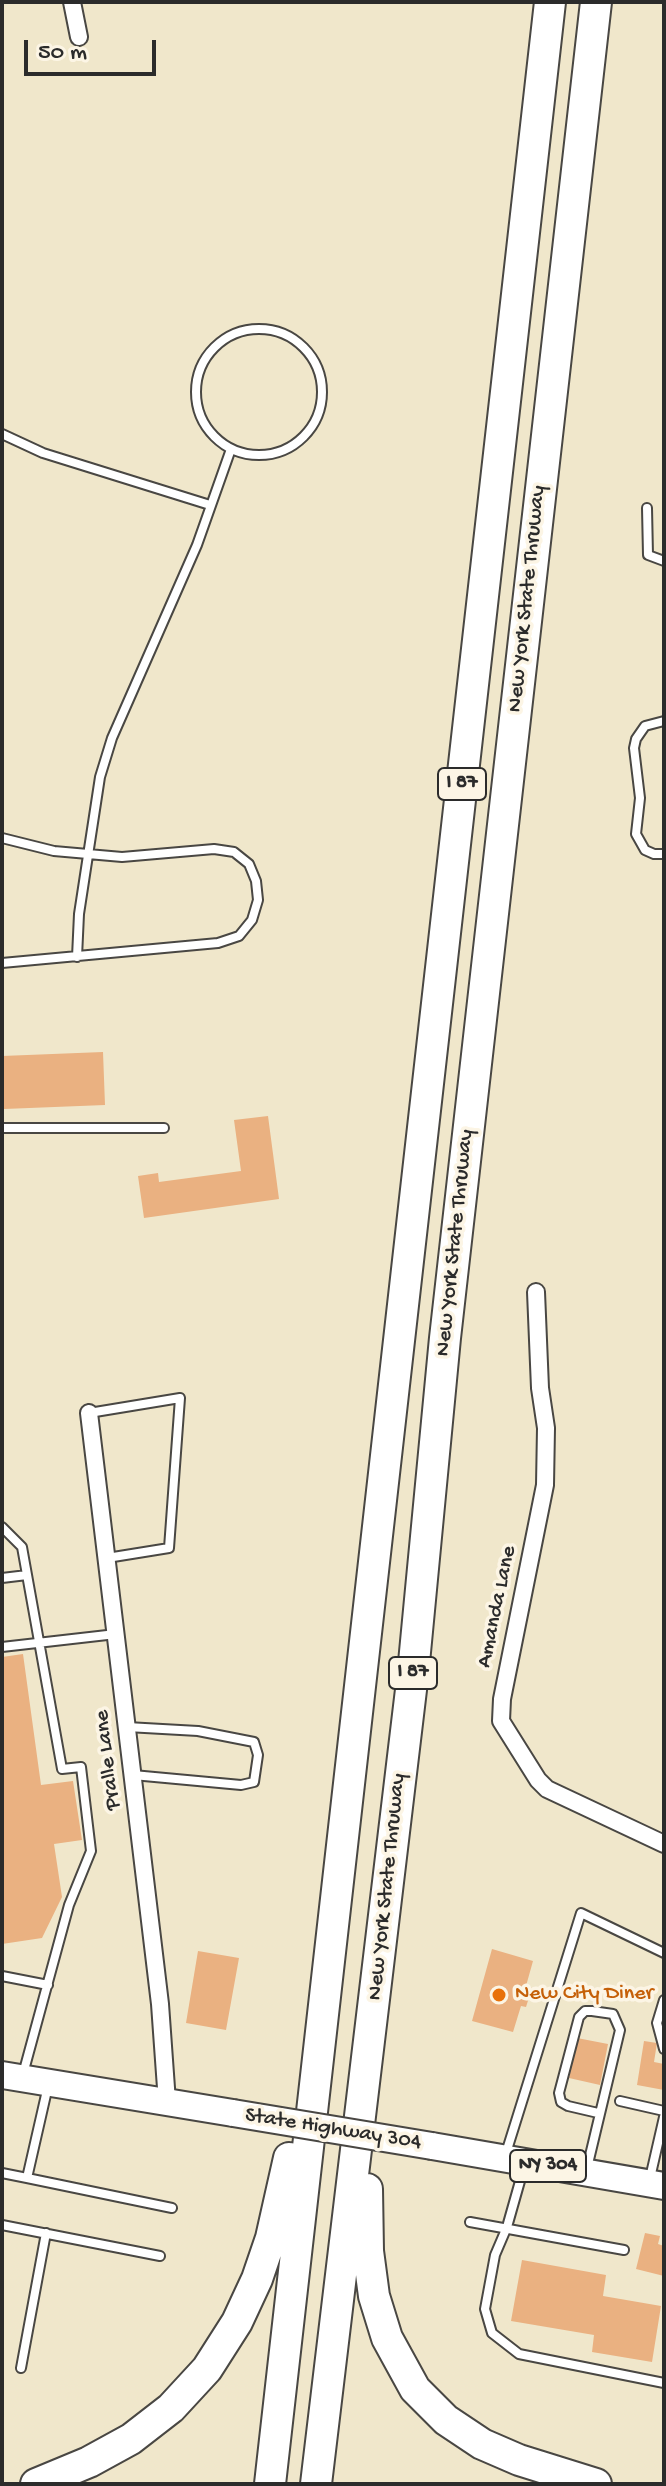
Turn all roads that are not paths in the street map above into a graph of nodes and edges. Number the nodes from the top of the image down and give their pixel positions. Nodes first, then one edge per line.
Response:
1 (72, 2) edge
2 (550, 2) edge
3 (596, 2) edge
4 (79, 37) dead end
5 (2, 434) edge
6 (231, 449) junction
7 (210, 505) junction
8 (647, 508) dead end
9 (664, 561) edge
10 (664, 721) edge
11 (2, 838) edge
12 (88, 854) junction
13 (664, 854) edge
14 (77, 957) junction
15 (2, 963) edge
16 (2, 1128) edge
17 (164, 1128) dead end
18 (536, 1292) dead end
19 (89, 1413) joint
20 (2, 1527) edge
21 (107, 1558) junction
22 (27, 1575) junction
23 (2, 1578) edge
24 (116, 1634) junction
25 (39, 1642) junction
26 (2, 1647) edge
27 (127, 1727) junction
28 (133, 1775) junction
29 (664, 1844) edge
30 (664, 1953) edge
31 (2, 1976) edge
32 (327, 1980) junction
33 (48, 1985) junction
34 (664, 2000) edge
35 (375, 2007) junction
36 (664, 2049) edge
37 (12, 2077) edge
38 (49, 2083) junction
39 (620, 2101) dead end
40 (167, 2102) junction
41 (598, 2113) junction
42 (664, 2114) edge
43 (515, 2161) junction
44 (586, 2172) junction
45 (2, 2173) edge
46 (27, 2178) junction
47 (656, 2184) edge
48 (172, 2208) dead end
49 (470, 2222) dead end
50 (2, 2225) edge
51 (507, 2227) junction
52 (46, 2233) junction
53 (624, 2250) dead end
54 (160, 2256) dead end
55 (21, 2368) dead end
56 (664, 2383) edge
57 (36, 2484) edge
58 (270, 2484) edge
59 (316, 2484) edge
60 (596, 2484) edge

1 - 4 street
2 - 32 highway, New York State Thruway / I 87
3 - 35 highway, New York State Thruway / I 87
5 - 7 lane
6 - 6 lane
6 - 7 lane
7 - 12 lane
8 - 9 lane
10 - 13 lane
11 - 12 lane
12 - 14 lane
12 - 14 lane
14 - 15 lane
16 - 17 lane
18 - 29 street, Amanda Lane
19 - 21 street, Pralle Lane
19 - 21 lane
20 - 22 lane
21 - 24 street, Pralle Lane
22 - 23 lane
22 - 25 lane
24 - 25 lane
24 - 27 street, Pralle Lane
25 - 26 lane
25 - 33 lane
27 - 28 street, Pralle Lane
27 - 28 lane
28 - 40 street, Pralle Lane
30 - 43 lane
31 - 33 lane
32 - 57 highway
32 - 58 highway, New York State Thruway / I 87
33 - 37 lane
34 - 36 lane
35 - 59 highway, New York State Thruway / I 87
35 - 60 highway
37 - 38 main road, State Highway 304
38 - 40 main road, State Highway 304
38 - 46 lane
39 - 42 lane
40 - 43 main road, State Highway 304 / NY 304, bridge
41 - 41 lane
41 - 44 lane
42 - 47 lane
43 - 44 main road, State Highway 304 / NY 304
43 - 51 lane
44 - 47 main road, State Highway 304 / NY 304
45 - 46 lane
46 - 48 lane
49 - 51 lane
50 - 52 lane
51 - 53 lane
51 - 56 lane
52 - 54 lane
52 - 55 lane

